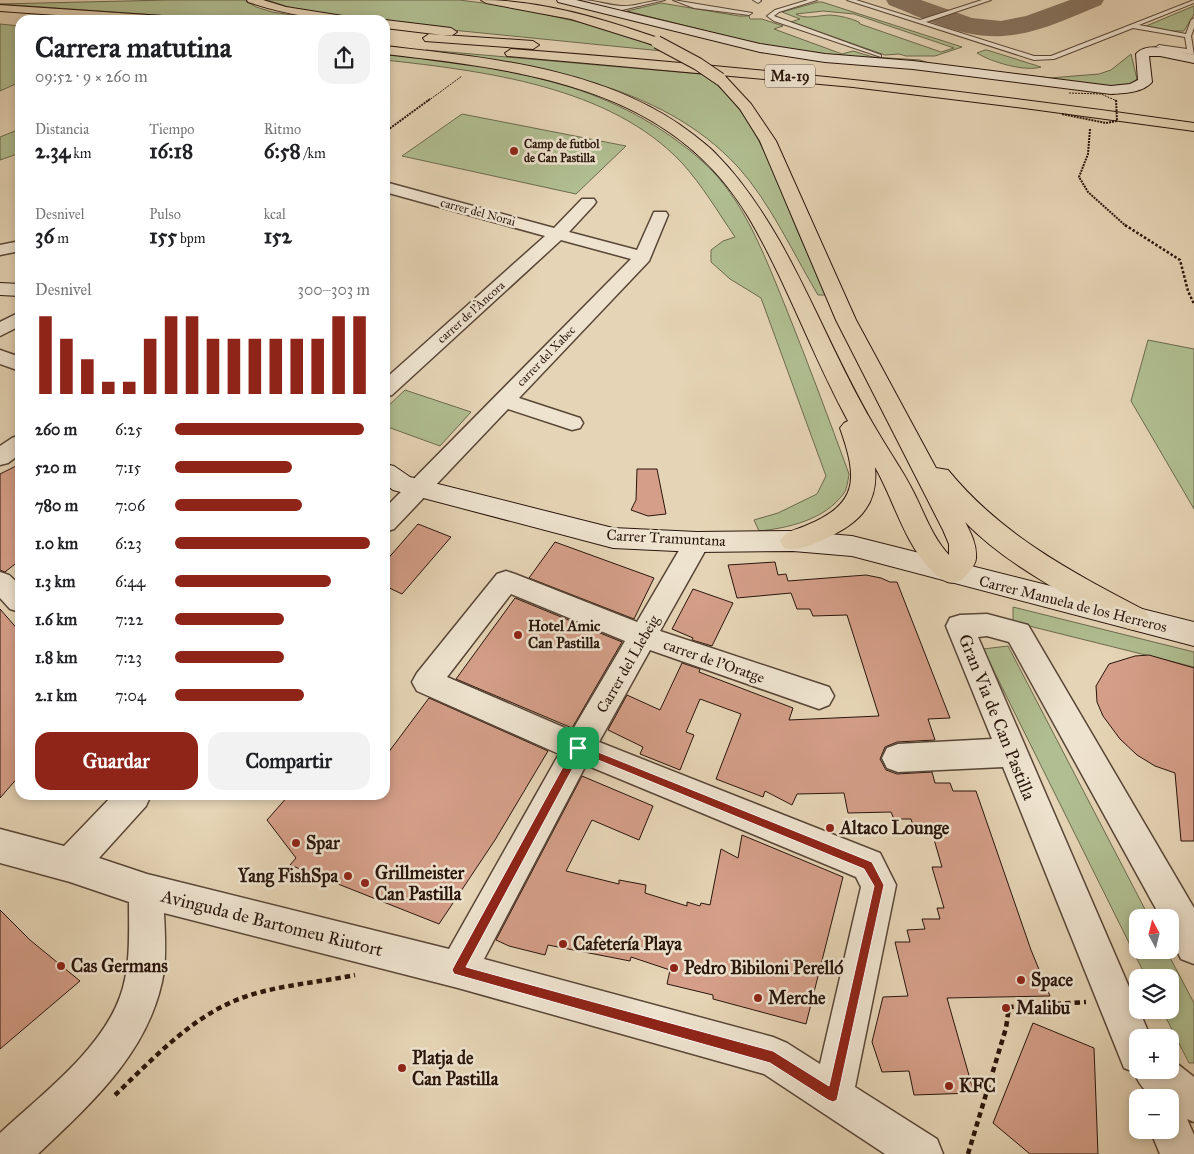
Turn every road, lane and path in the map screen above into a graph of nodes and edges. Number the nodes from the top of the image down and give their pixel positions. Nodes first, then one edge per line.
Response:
1 (253, 0) edge
2 (486, 0) edge
3 (562, 0) edge
4 (584, 0) edge
5 (662, 0) edge
6 (676, 0) edge
7 (814, 0) edge
8 (850, 0) edge
9 (988, 0) edge
10 (0, 1) edge
11 (57, 1) edge
12 (1194, 1) edge
13 (0, 8) edge
14 (749, 13) dead end
15 (103, 15) edge
16 (316, 15) edge
17 (0, 16) edge
18 (15, 17) edge
19 (1194, 20) edge
20 (921, 22) junction
21 (390, 25) edge
22 (1132, 26) junction
23 (390, 34) edge
24 (1188, 36) junction
25 (548, 42) dead end
26 (390, 44) edge
27 (594, 47) dead end
28 (390, 51) edge
29 (623, 52) junction
30 (1193, 55) edge
31 (879, 56) dead end
32 (461, 73) dead end
33 (1069, 92) dead end
34 (1194, 116) edge
35 (1084, 123) dead end
36 (1088, 126) dead end
37 (1194, 127) edge
38 (390, 128) edge
39 (392, 189) edge
40 (588, 202) dead end
41 (660, 216) dead end
42 (557, 234) junction
43 (15, 247) edge
44 (0, 250) edge
45 (643, 257) junction
46 (0, 289) edge
47 (15, 290) edge
48 (1194, 304) edge
49 (15, 321) edge
50 (0, 330) edge
51 (0, 356) edge
52 (15, 363) edge
53 (390, 385) edge
54 (840, 385) junction
55 (504, 400) junction
56 (892, 409) junction
57 (572, 423) dead end
58 (15, 446) edge
59 (0, 457) edge
60 (390, 476) edge
61 (419, 488) junction
62 (390, 518) edge
63 (793, 541) junction
64 (697, 542) junction
65 (953, 573) junction
66 (1136, 619) junction
67 (1194, 634) edge
68 (644, 637) junction
69 (819, 696) dead end
70 (578, 748) junction
71 (1012, 752) junction
72 (898, 758) dead end
73 (130, 800) edge
74 (0, 846) edge
75 (70, 865) junction
76 (147, 891) junction
77 (1194, 946) edge
78 (458, 970) junction
79 (358, 974) dead end
80 (1115, 1000) junction
81 (1129, 1033) edge
82 (1165, 1079) edge
83 (833, 1096) junction
84 (110, 1099) dead end
85 (1194, 1102) edge
86 (1174, 1139) edge
87 (8, 1154) edge
88 (922, 1154) edge
89 (968, 1154) edge
90 (1181, 1154) edge

1 - 16 highway
2 - 56 highway, bridge
3 - 30 street
4 - 5 lane
6 - 14 lane
7 - 31 lane
8 - 20 lane
9 - 20 lane
10 - 11 highway
12 - 22 lane
13 - 15 highway
17 - 18 highway
19 - 24 lane
20 - 22 lane
21 - 25 highway
22 - 24 lane
23 - 29 highway, Ma-19
24 - 30 lane
26 - 37 highway, Ma-19
27 - 29 highway
28 - 54 highway
29 - 34 highway, Ma-19
32 - 38 path
33 - 35 path, bridge
36 - 48 path
39 - 42 street, carrer del Norai
40 - 42 street, carrer de l'Àncora
41 - 45 street, carrer del Xabec
42 - 45 street
42 - 53 street, carrer de l'Àncora
43 - 44 street
45 - 55 street, carrer del Xabec
46 - 47 street
49 - 50 street
51 - 52 street
54 - 63 highway
54 - 65 highway
55 - 57 street
55 - 61 street, carrer del Xabec
56 - 65 highway
56 - 66 highway
58 - 59 street
60 - 61 street, Carrer Tramuntana
61 - 62 street
61 - 64 street, Carrer Tramuntana
63 - 64 street, Carrer Tramuntana
63 - 65 street, Carrer Tramuntana
64 - 68 street, Carrer del Llebeig
65 - 66 street, Carrer Manuela de los Herreros
66 - 67 street, Carrer Manuela de los Herreros
68 - 69 street, carrer de l'Oratge
68 - 70 street, Carrer del Llebeig
68 - 70 street, carrer de l'Oratge
70 - 78 street, Carrer del Llebeig
70 - 83 street
71 - 72 street
71 - 77 street, Gran Via de Can Pastilla
71 - 80 street, Gran Via de Can Pastilla
73 - 75 street
74 - 75 street, Avinguda de Bartomeu Riutort
75 - 76 street, Avinguda de Bartomeu Riutort
76 - 78 street, Avinguda de Bartomeu Riutort
76 - 87 street
78 - 83 street, Avinguda de Bartomeu Riutort
79 - 84 path
80 - 81 street, Gran Via de Can Pastilla
80 - 89 path
82 - 85 street
83 - 88 street
86 - 90 street

